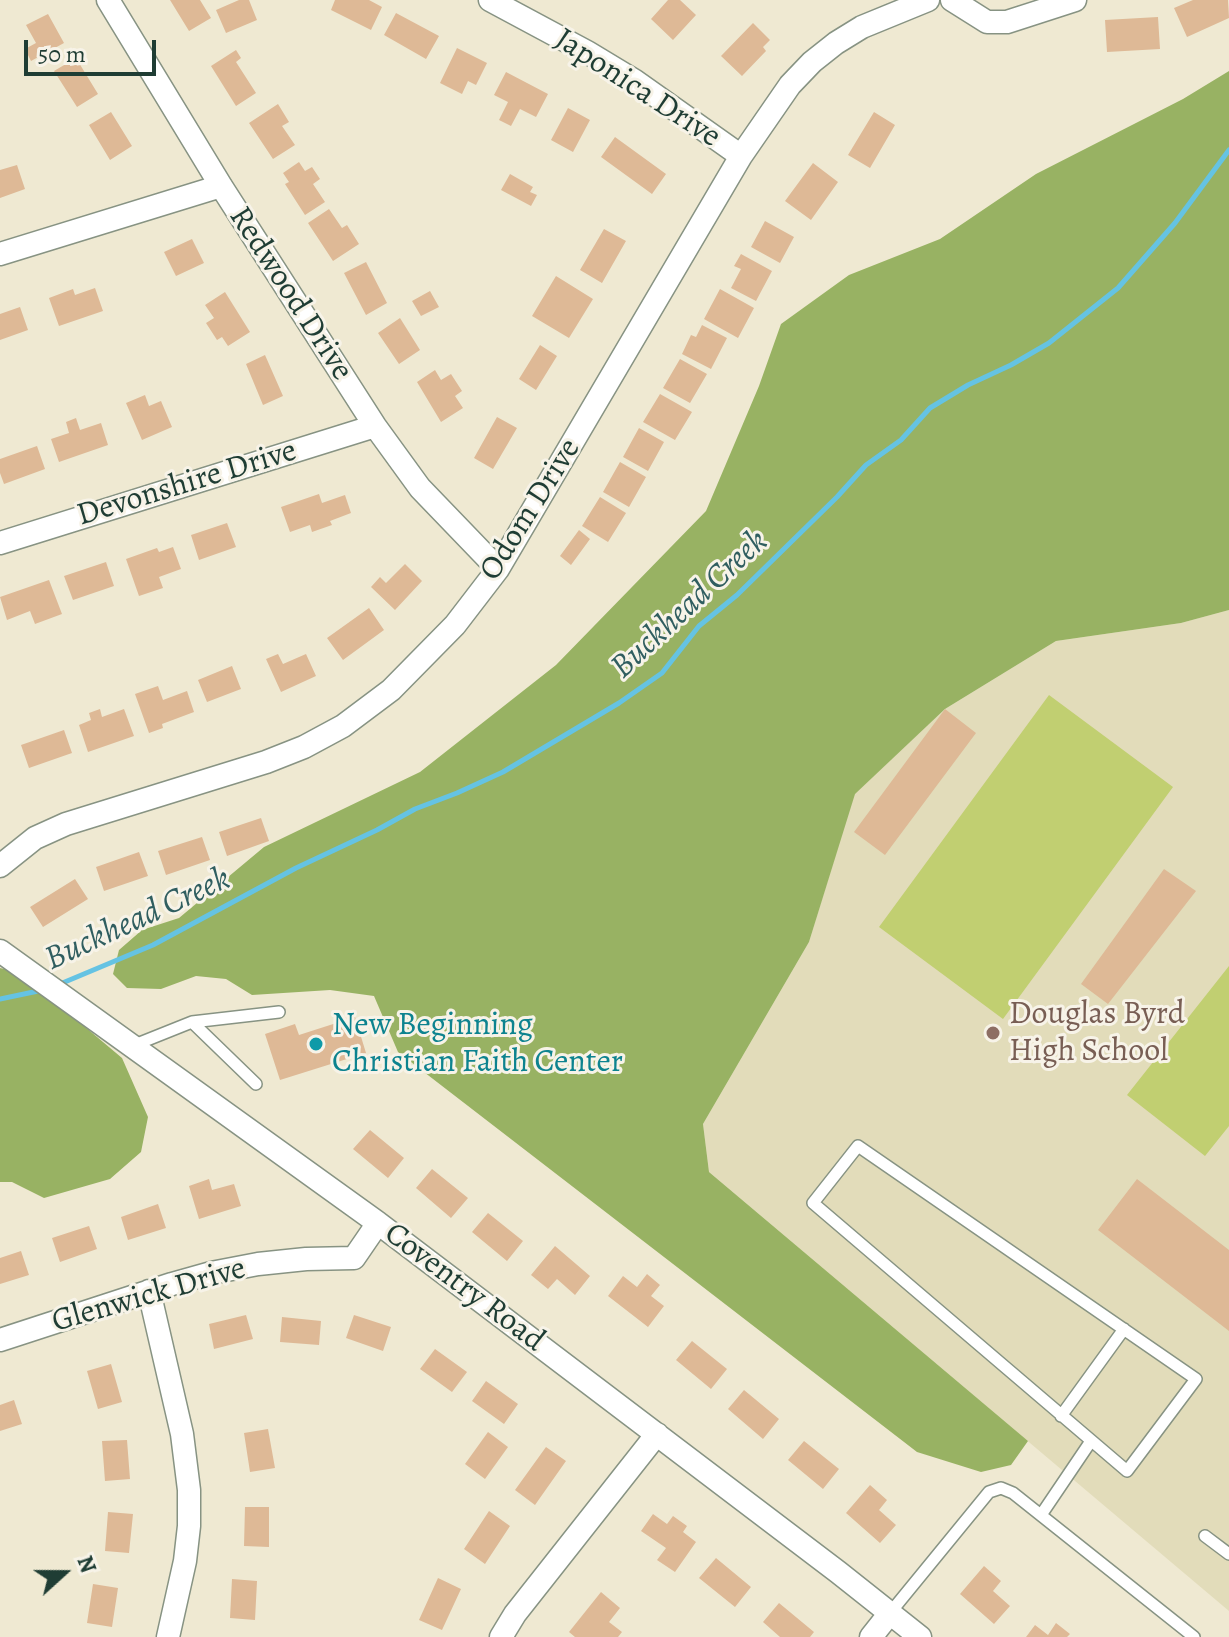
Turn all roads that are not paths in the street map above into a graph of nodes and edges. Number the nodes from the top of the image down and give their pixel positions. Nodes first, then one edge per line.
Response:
1 (108, 0) edge
2 (490, 0) edge
3 (928, 0) edge
4 (952, 0) edge
5 (1075, 0) edge
6 (741, 156) junction
7 (221, 186) junction
8 (0, 254) edge
9 (375, 426) junction
10 (0, 543) edge
11 (498, 569) junction
12 (0, 866) edge
13 (0, 951) edge
14 (279, 1012) dead end
15 (192, 1022) junction
16 (132, 1046) junction
17 (256, 1084) dead end
18 (378, 1223) junction
19 (149, 1291) junction
20 (1124, 1329) junction
21 (0, 1340) edge
22 (1061, 1416) junction
23 (657, 1434) junction
24 (1091, 1441) junction
25 (1041, 1515) junction
26 (1205, 1536) dead end
27 (1229, 1554) edge
28 (890, 1613) junction
29 (168, 1637) edge
30 (501, 1637) edge
31 (871, 1637) edge
32 (920, 1637) edge
33 (1194, 1637) edge

1 - 7 street, Redwood Drive
2 - 6 street, Japonica Drive
3 - 6 street, Odom Drive
4 - 5 street
6 - 11 street, Odom Drive
7 - 8 street
7 - 9 street, Redwood Drive
9 - 10 street, Devonshire Drive
9 - 11 street, Redwood Drive
11 - 12 street, Odom Drive
13 - 16 street, Coventry Road
14 - 15 lane
15 - 16 lane
15 - 17 lane
16 - 18 street, Coventry Road
18 - 19 street, Glenwick Drive
18 - 23 street, Coventry Road
19 - 21 street, Glenwick Drive
19 - 29 street
20 - 22 lane
20 - 22 lane
20 - 24 lane
22 - 24 lane
23 - 28 street, Coventry Road
23 - 30 street
24 - 25 lane
25 - 28 lane
25 - 33 lane
26 - 27 lane
28 - 31 street
28 - 32 street, Coventry Road

